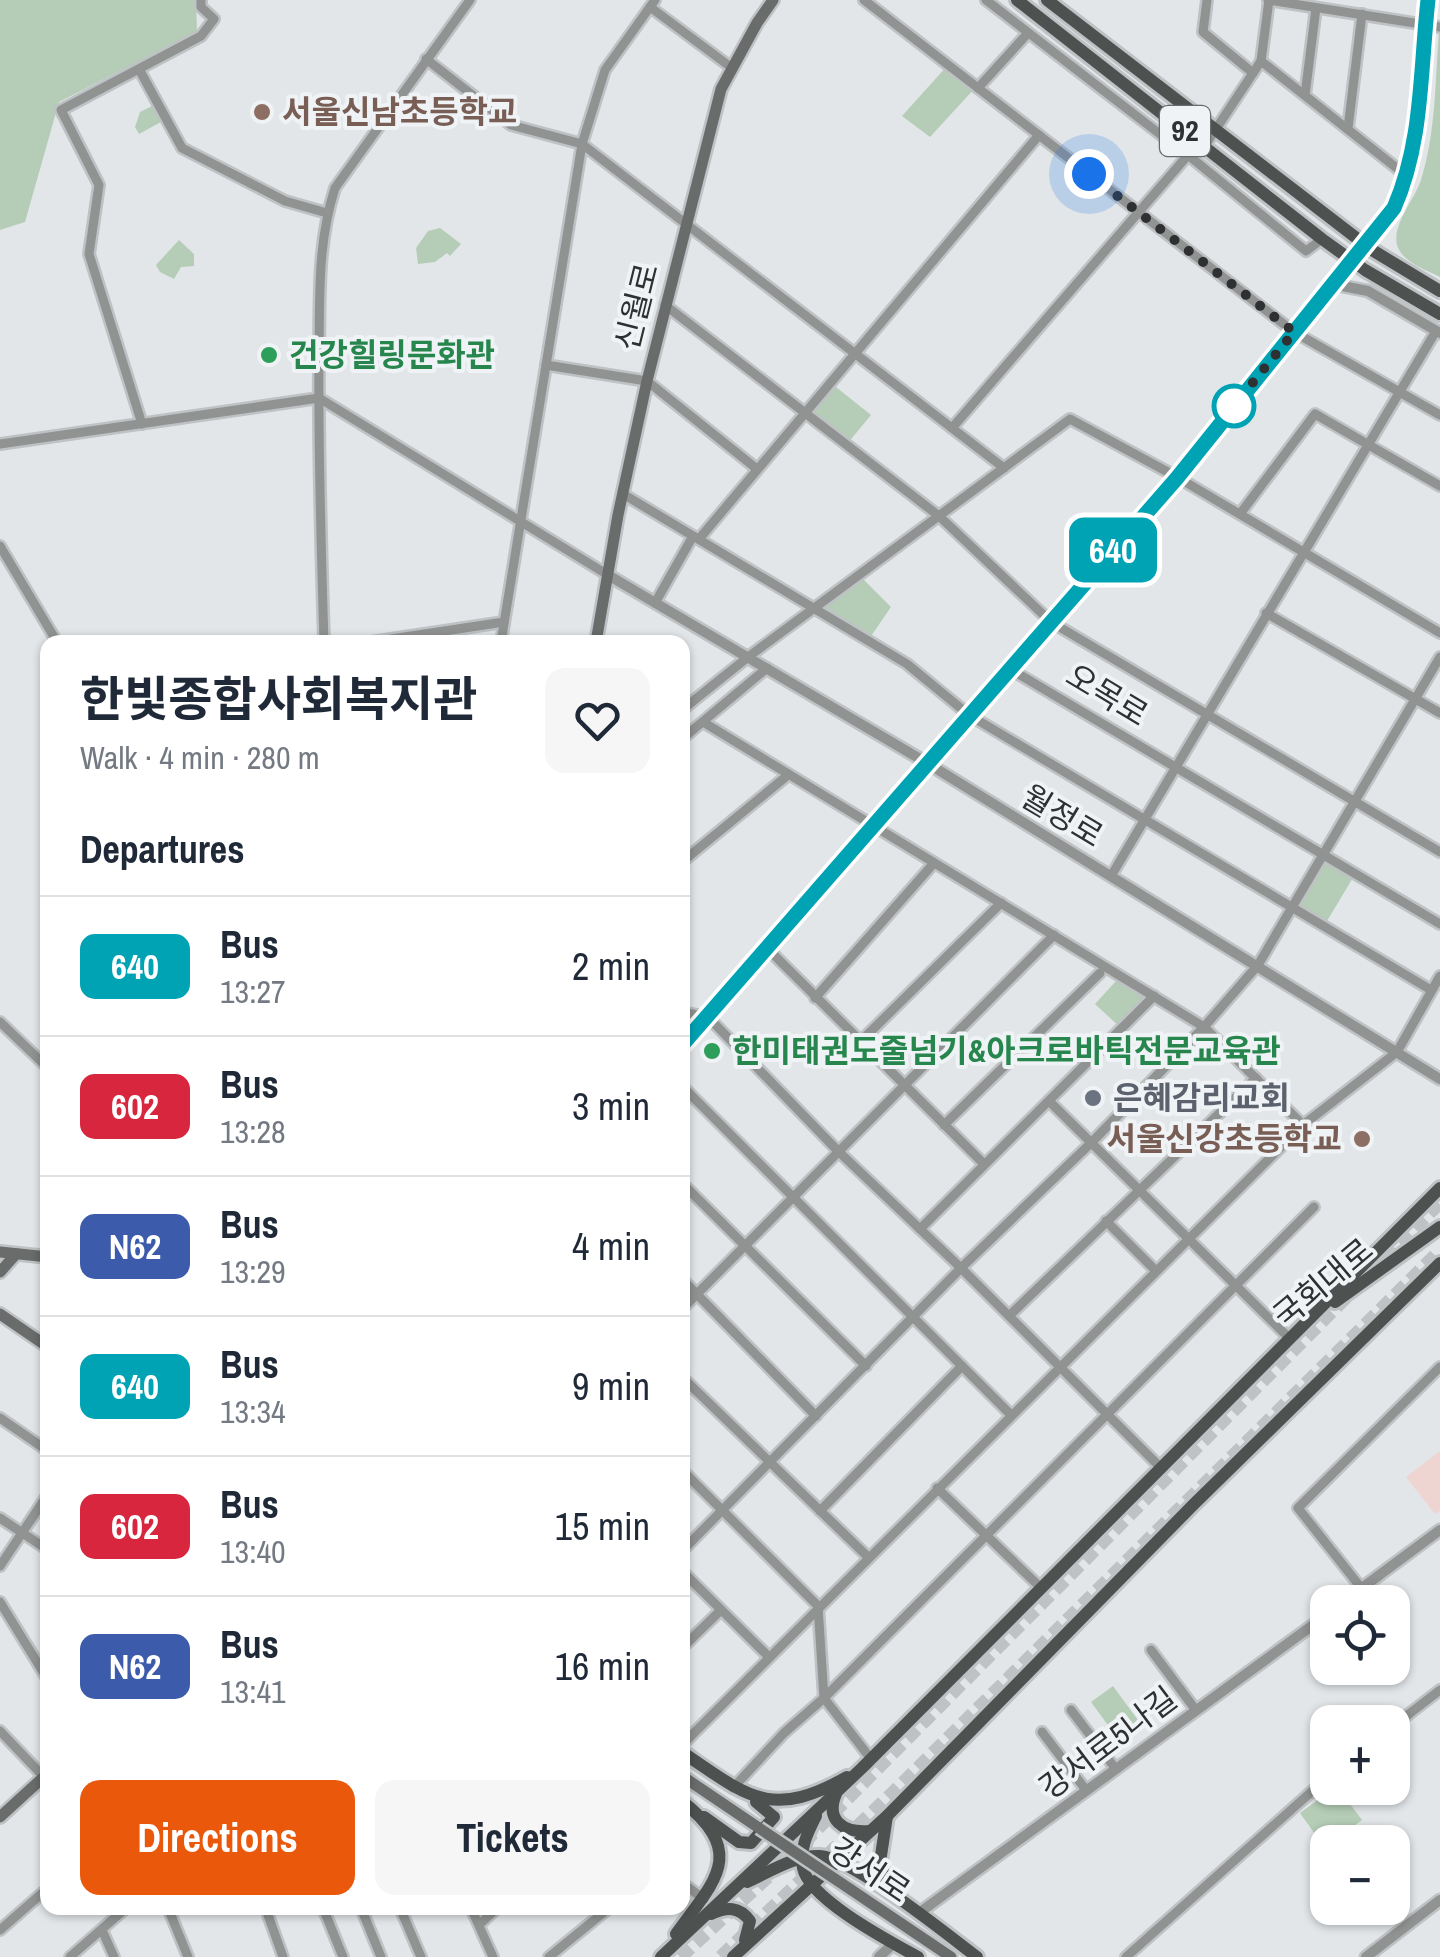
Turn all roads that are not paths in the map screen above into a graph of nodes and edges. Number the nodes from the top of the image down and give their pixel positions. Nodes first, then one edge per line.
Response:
1 (202, 0) edge
2 (470, 0) edge
3 (773, 0) edge
4 (864, 0) edge
5 (986, 0) edge
6 (1017, 0) edge
7 (1207, 0) edge
8 (1268, 0) edge
9 (1428, 0) edge
10 (1050, 1) edge
11 (652, 4) edge
12 (1316, 8) junction
13 (1362, 14) junction
14 (1426, 25) junction
15 (1440, 27) edge
16 (1028, 33) junction
17 (426, 60) junction
18 (1261, 60) junction
19 (732, 68) junction
20 (139, 69) junction
21 (1253, 72) junction
22 (978, 88) junction
23 (1306, 95) junction
24 (1348, 128) junction
25 (1215, 130) junction
26 (1040, 136) junction
27 (1200, 143) junction
28 (582, 144) junction
29 (1408, 177) junction
30 (1138, 212) junction
31 (328, 213) junction
32 (686, 222) junction
33 (1322, 239) junction
34 (1367, 246) junction
35 (1354, 261) junction
36 (1332, 284) junction
37 (1440, 291) edge
38 (665, 304) junction
39 (1440, 314) edge
40 (1294, 332) junction
41 (1438, 332) edge
42 (856, 353) junction
43 (546, 365) junction
44 (648, 380) junction
45 (1399, 392) junction
46 (319, 398) junction
47 (804, 412) junction
48 (1440, 415) edge
49 (142, 424) junction
50 (952, 428) junction
51 (0, 444) edge
52 (1368, 444) junction
53 (1004, 468) junction
54 (757, 469) junction
55 (1177, 478) junction
56 (1440, 486) edge
57 (623, 494) junction
58 (1240, 514) junction
59 (939, 516) junction
60 (520, 522) junction
61 (696, 537) junction
62 (0, 546) edge
63 (1304, 551) junction
64 (608, 575) junction
65 (655, 603) junction
66 (814, 608) junction
67 (1266, 613) junction
68 (504, 622) junction
69 (1050, 622) junction
70 (1440, 633) edge
71 (54, 635) edge
72 (324, 635) edge
73 (418, 635) edge
74 (502, 635) edge
75 (597, 635) edge
76 (1440, 657) edge
77 (748, 658) junction
78 (766, 668) junction
79 (1010, 669) junction
80 (1416, 698) junction
81 (690, 704) edge
82 (1440, 712) edge
83 (968, 716) junction
84 (1206, 716) junction
85 (703, 722) junction
86 (690, 732) edge
87 (927, 763) junction
88 (1176, 768) junction
89 (788, 775) junction
90 (1353, 802) junction
91 (1144, 822) junction
92 (872, 826) junction
93 (1440, 852) edge
94 (690, 855) edge
95 (1321, 855) junction
96 (934, 863) junction
97 (1112, 876) junction
98 (1001, 903) junction
99 (1289, 907) junction
100 (1440, 924) edge
101 (1054, 935) junction
102 (767, 948) junction
103 (1258, 965) junction
104 (1100, 973) dead end
105 (1440, 976) edge
106 (1431, 990) junction
107 (1154, 996) junction
108 (815, 998) junction
109 (690, 1013) edge
110 (708, 1016) junction
111 (3, 1025) edge
112 (1204, 1028) junction
113 (690, 1036) edge
114 (859, 1043) junction
115 (1398, 1052) junction
116 (40, 1060) edge
117 (1439, 1076) edge
118 (1256, 1078) junction
119 (904, 1086) junction
120 (690, 1094) edge
121 (1049, 1100) junction
122 (944, 1125) junction
123 (1303, 1125) junction
124 (1092, 1142) junction
125 (838, 1151) junction
126 (984, 1164) junction
127 (1139, 1188) junction
128 (1440, 1188) edge
129 (690, 1191) edge
130 (793, 1196) junction
131 (1314, 1207) dead end
132 (1106, 1221) junction
133 (1440, 1227) edge
134 (920, 1228) junction
135 (1188, 1236) junction
136 (745, 1244) junction
137 (0, 1252) edge
138 (16, 1254) junction
139 (40, 1256) edge
140 (1440, 1262) edge
141 (962, 1268) junction
142 (1155, 1270) junction
143 (0, 1272) edge
144 (690, 1286) edge
145 (1238, 1286) junction
146 (697, 1293) junction
147 (690, 1300) edge
148 (1009, 1316) junction
149 (1, 1317) edge
150 (914, 1318) junction
151 (1289, 1338) junction
152 (40, 1342) edge
153 (866, 1366) junction
154 (962, 1366) junction
155 (1058, 1366) junction
156 (1440, 1367) edge
157 (690, 1385) edge
158 (1246, 1386) junction
159 (1010, 1414) junction
160 (1106, 1415) junction
161 (816, 1416) junction
162 (0, 1418) edge
163 (40, 1446) edge
164 (771, 1462) junction
165 (1160, 1467) junction
166 (690, 1478) edge
167 (936, 1488) junction
168 (40, 1506) edge
169 (724, 1511) junction
170 (820, 1511) junction
171 (0, 1518) edge
172 (1440, 1530) edge
173 (22, 1534) junction
174 (986, 1536) junction
175 (690, 1543) edge
176 (40, 1545) edge
177 (868, 1557) junction
178 (0, 1566) edge
179 (690, 1580) edge
180 (1359, 1585) edge
181 (1367, 1585) edge
182 (1040, 1587) junction
183 (0, 1602) edge
184 (818, 1606) junction
185 (721, 1610) junction
186 (1310, 1627) edge
187 (690, 1640) edge
188 (1151, 1650) dead end
189 (768, 1657) junction
190 (40, 1667) edge
191 (1440, 1690) edge
192 (824, 1698) junction
193 (1195, 1709) junction
194 (1070, 1710) dead end
195 (1410, 1713) edge
196 (0, 1731) edge
197 (1042, 1732) dead end
198 (690, 1736) edge
199 (690, 1758) edge
200 (866, 1764) junction
201 (1115, 1768) junction
202 (40, 1769) edge
203 (40, 1780) edge
204 (690, 1781) edge
205 (737, 1790) junction
206 (1086, 1790) junction
207 (838, 1792) junction
208 (1310, 1793) edge
209 (690, 1807) edge
210 (819, 1809) junction
211 (702, 1815) junction
212 (887, 1816) junction
213 (0, 1817) edge
214 (871, 1831) junction
215 (802, 1858) junction
216 (836, 1861) junction
217 (862, 1876) junction
218 (690, 1888) edge
219 (736, 1888) junction
220 (815, 1889) junction
221 (890, 1892) junction
222 (40, 1895) edge
223 (704, 1898) junction
224 (1440, 1900) edge
225 (836, 1905) junction
226 (919, 1914) junction
227 (118, 1915) edge
228 (171, 1915) edge
229 (268, 1915) edge
230 (326, 1915) edge
231 (363, 1915) edge
232 (403, 1915) edge
233 (474, 1915) edge
234 (489, 1915) edge
235 (600, 1915) edge
236 (704, 1917) junction
237 (478, 1925) junction
238 (0, 1930) edge
239 (102, 1930) junction
240 (894, 1943) junction
241 (282, 1954) edge
242 (736, 1954) edge
243 (269, 1956) edge
244 (70, 1957) edge
245 (114, 1957) edge
246 (188, 1957) edge
247 (343, 1957) edge
248 (381, 1957) edge
249 (421, 1957) edge
250 (492, 1957) edge
251 (549, 1957) edge
252 (660, 1957) edge
253 (878, 1957) edge
254 (918, 1957) edge
255 (951, 1957) edge
256 (977, 1957) edge
257 (1126, 1957) edge
258 (1366, 1957) edge

1 - 20 street
2 - 17 street
3 - 19 main road, 신월로
4 - 22 street
5 - 16 street
6 - 27 main road, 92
7 - 21 street
8 - 12 street
8 - 18 street
9 - 14 main road, 오목로
10 - 25 main road, 92
11 - 19 street
11 - 28 street
12 - 13 street
12 - 23 street
13 - 14 street
13 - 24 street
14 - 15 street
14 - 29 main road, 오목로
16 - 22 street
16 - 27 street
17 - 28 street
17 - 31 street
18 - 21 street
18 - 23 street
19 - 32 main road, 신월로
20 - 31 street
20 - 49 street
21 - 25 street
22 - 26 street
23 - 24 street
24 - 29 street
25 - 27 street
25 - 34 main road, 92
26 - 30 street
26 - 42 street
27 - 33 main road, 92
28 - 32 street
28 - 43 street
29 - 34 main road, 오목로
30 - 33 street
30 - 40 street
30 - 50 street
31 - 46 street
32 - 38 main road, 신월로
32 - 42 street
33 - 35 main road, 92
34 - 35 main road, 오목로
34 - 37 main road, 92
35 - 36 main road, 오목로
35 - 39 main road, 92
36 - 40 main road, 오목로
36 - 41 street
38 - 44 main road, 신월로
38 - 47 street
40 - 45 street
40 - 55 main road, 오목로
41 - 45 street
42 - 47 street
42 - 50 street
43 - 44 street
43 - 60 street
44 - 54 street
44 - 57 main road, 신월로
45 - 48 street
45 - 52 street
46 - 49 street
46 - 60 street
46 - 72 street
47 - 54 street
47 - 59 street
49 - 51 street
50 - 53 street
52 - 56 street
52 - 58 street
52 - 63 street
53 - 55 street
53 - 59 street
54 - 61 street
55 - 58 street
55 - 69 main road, 오목로
57 - 61 street
57 - 64 main road, 신월로
58 - 63 street
59 - 66 street
59 - 69 street
60 - 64 street
60 - 68 street
61 - 65 street
61 - 66 street
62 - 71 street
63 - 67 street
63 - 70 street
64 - 65 street, 월정로
64 - 75 main road, 신월로
65 - 77 street, 월정로
66 - 77 street
66 - 83 street
67 - 80 street
67 - 84 street
68 - 73 street
68 - 74 street
69 - 79 main road, 오목로
69 - 84 street
76 - 80 street
77 - 78 street, 월정로
77 - 81 street
78 - 85 street
78 - 87 street, 월정로
79 - 83 main road, 오목로
79 - 88 street, 오목로
80 - 82 street
80 - 90 street
83 - 87 main road, 오목로
83 - 91 street
84 - 88 street
84 - 90 street
85 - 86 street
85 - 89 street
87 - 92 main road, 오목로
87 - 97 street, 월정로
88 - 91 street
88 - 95 street, 오목로
89 - 92 street
89 - 94 street
90 - 93 street
90 - 95 street
91 - 97 street
91 - 99 street
92 - 96 street
92 - 102 main road, 오목로
95 - 99 street
95 - 100 street, 오목로
96 - 98 street
96 - 108 street
97 - 103 street, 월정로
98 - 101 street
98 - 114 street
99 - 103 street
99 - 106 street
101 - 107 street
101 - 119 street
102 - 108 street
102 - 110 main road, 오목로
103 - 112 street
103 - 115 street, 월정로
104 - 122 street
105 - 106 street
106 - 115 street
107 - 112 street
107 - 121 street
108 - 114 street
109 - 110 street
110 - 113 main road, 오목로
110 - 125 street
111 - 116 street
112 - 118 street
112 - 124 street
114 - 119 street
115 - 117 street, 월정로
115 - 123 street
118 - 123 street
118 - 127 street
119 - 122 street
119 - 125 street
120 - 130 street
121 - 124 street
121 - 126 street
122 - 126 street
123 - 135 street
124 - 127 street
124 - 141 street
125 - 130 street
125 - 134 street
126 - 134 street
127 - 132 street
127 - 135 street
128 - 151 main road
129 - 136 street
130 - 136 street
130 - 150 street
131 - 145 street
132 - 142 street
132 - 148 street
133 - 158 main road, 국회대로
134 - 141 street
135 - 142 street
135 - 145 street
136 - 146 street
136 - 153 street
137 - 138 main road
138 - 139 main road
138 - 143 main road
140 - 212 main road
141 - 148 street
141 - 150 street
142 - 155 street
144 - 146 street
145 - 151 street
145 - 160 street
146 - 147 street
146 - 161 street
148 - 155 street
149 - 152 main road
150 - 153 street
150 - 154 street
151 - 158 main road
153 - 161 street
154 - 159 street
154 - 170 street
155 - 159 street
155 - 160 street
156 - 180 street
157 - 164 street
158 - 165 main road
159 - 167 street
160 - 165 street
160 - 174 street
161 - 164 street
162 - 163 street
164 - 169 street
164 - 170 street
165 - 182 main road
166 - 169 street
167 - 174 street
167 - 177 street
168 - 173 street
169 - 175 street
169 - 184 street
170 - 177 street
171 - 173 street
172 - 181 street
173 - 176 street
173 - 178 street
174 - 182 street
174 - 192 street
177 - 184 street
179 - 185 street
182 - 200 main road
183 - 190 street
184 - 189 street
184 - 192 street
185 - 187 street
185 - 189 street
186 - 193 street, 강서로5나길
188 - 193 street
189 - 198 street
191 - 195 street
192 - 200 street
192 - 205 street
193 - 201 street, 강서로5나길
194 - 201 street
196 - 202 street
197 - 206 street
199 - 205 main road
200 - 205 main road
200 - 207 main road
201 - 206 street, 강서로5나길
203 - 213 main road
204 - 255 main road, 강서로, bridge
205 - 211 main road
206 - 226 street, 강서로5나길
207 - 210 main road
207 - 214 main road
208 - 257 street
209 - 211 main road
210 - 215 main road
210 - 219 main road
211 - 223 main road
212 - 214 main road
212 - 221 main road
214 - 216 main road
215 - 216 main road
215 - 219 main road
215 - 220 main road
216 - 217 main road
216 - 220 main road
217 - 221 main road
217 - 225 main road
218 - 223 street
219 - 236 main road
220 - 225 main road
220 - 242 main road
221 - 226 main road
222 - 238 street
223 - 252 main road
224 - 258 street
225 - 240 main road
226 - 256 main road
227 - 239 street
228 - 246 street
229 - 241 street
230 - 247 street
231 - 248 street
232 - 249 street
233 - 237 street
234 - 237 street
235 - 251 street
236 - 242 main road
236 - 252 main road
237 - 250 street
239 - 244 street
239 - 245 street
240 - 253 street
240 - 254 main road
241 - 243 street

